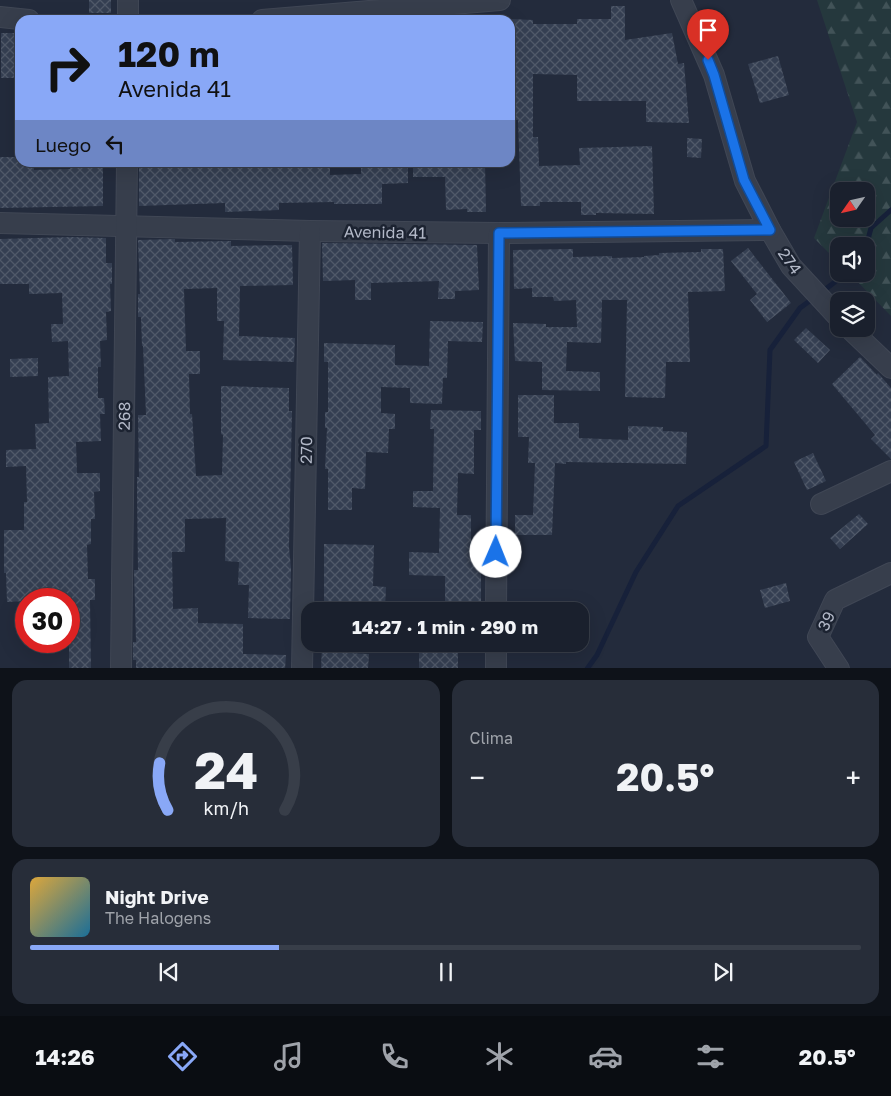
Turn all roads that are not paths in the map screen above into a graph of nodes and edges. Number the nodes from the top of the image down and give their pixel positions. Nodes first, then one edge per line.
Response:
1 (128, 0) edge
2 (500, 0) edge
3 (681, 0) edge
4 (128, 15) edge
5 (322, 15) edge
6 (0, 17) edge
7 (15, 19) edge
8 (127, 167) edge
9 (0, 224) edge
10 (126, 226) junction
11 (770, 230) junction
12 (310, 231) junction
13 (499, 233) junction
14 (830, 309) edge
15 (858, 337) edge
16 (891, 368) edge
17 (891, 471) edge
18 (821, 504) dead end
19 (891, 574) edge
20 (496, 602) edge
21 (496, 652) edge
22 (121, 668) edge
23 (302, 668) edge
24 (496, 668) edge
25 (839, 668) edge

1 - 4 street
2 - 5 street
3 - 11 street, 274
6 - 7 street
8 - 10 street, 268
9 - 10 street, Avenida 41
10 - 12 street, Avenida 41
10 - 22 street, 268
11 - 13 street, Avenida 41
11 - 14 street, 274
12 - 13 street, Avenida 41
12 - 23 street, 270
13 - 20 street
15 - 16 street
17 - 18 street
19 - 25 street, 39
21 - 24 street

